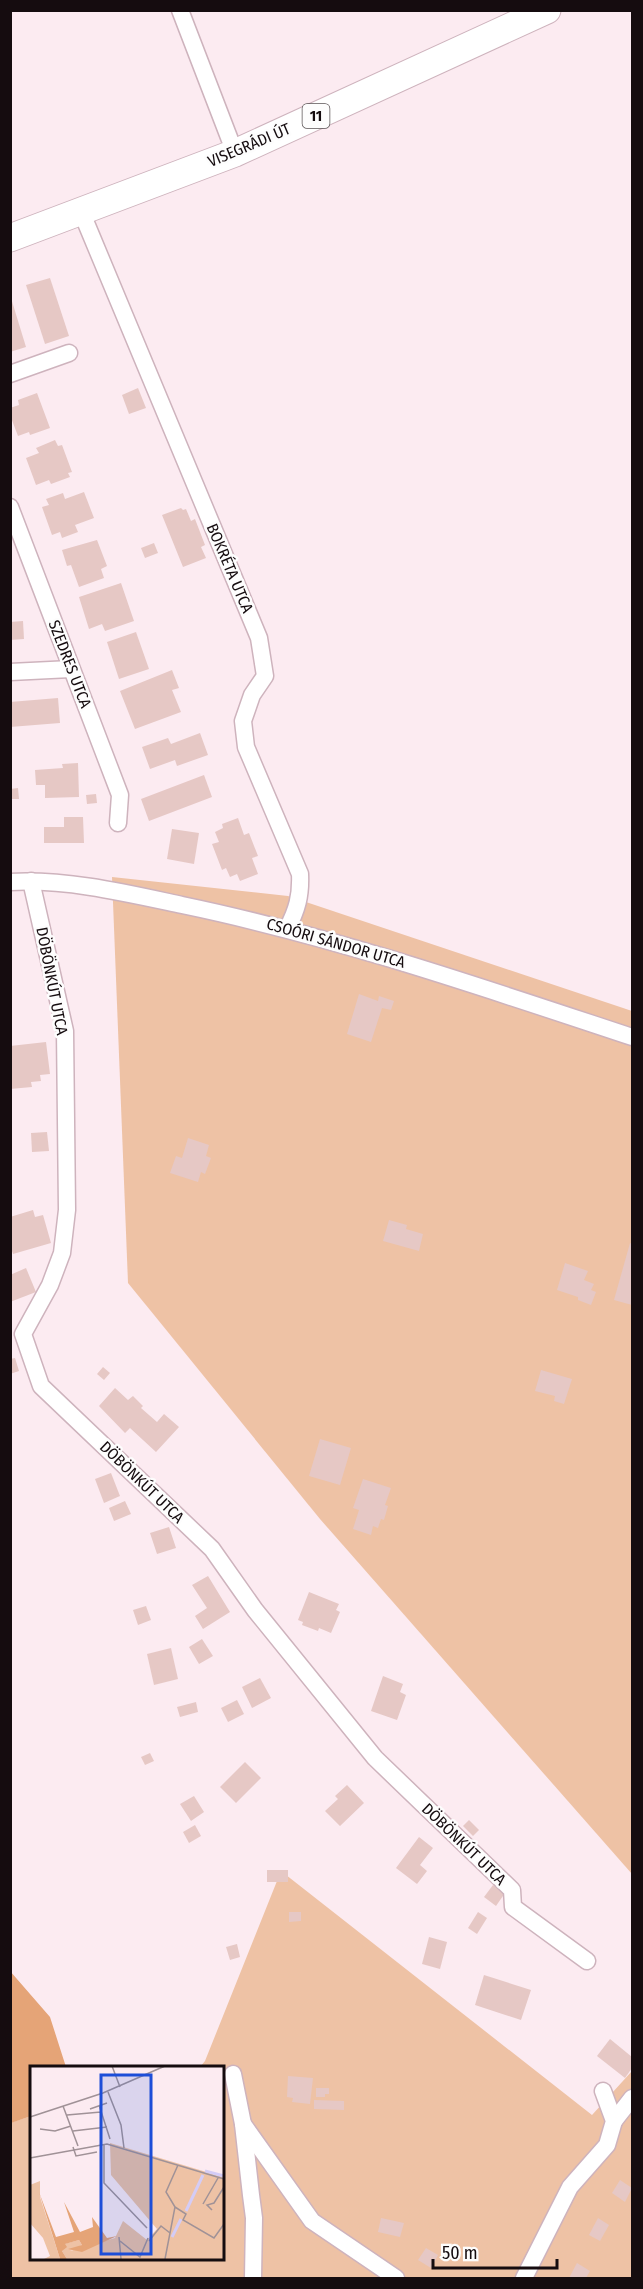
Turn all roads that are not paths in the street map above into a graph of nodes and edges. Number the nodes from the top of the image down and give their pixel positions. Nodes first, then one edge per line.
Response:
1 (180, 10) edge
2 (547, 10) edge
3 (235, 153) junction
4 (81, 212) junction
5 (10, 238) edge
6 (69, 353) dead end
7 (10, 374) edge
8 (10, 507) edge
9 (71, 669) junction
10 (10, 672) edge
11 (118, 823) dead end
12 (32, 881) junction
13 (10, 882) edge
14 (287, 929) junction
15 (633, 1037) edge
16 (17, 1336) edge
17 (587, 1961) dead end
18 (232, 2074) dead end
19 (603, 2091) dead end
20 (633, 2098) edge
21 (614, 2121) junction
22 (243, 2124) junction
23 (253, 2278) edge
24 (396, 2278) edge
25 (524, 2278) edge

1 - 3 street
2 - 3 main road, VISEGRÁDI ÚT / 11
3 - 4 main road, VISEGRÁDI ÚT / 11
4 - 5 main road, VISEGRÁDI ÚT / 11
4 - 14 street, BOKRÉTA UTCA
6 - 7 street
8 - 9 street, SZEDRES UTCA
9 - 10 street
9 - 11 street, SZEDRES UTCA
12 - 13 street, CSOÓRI SÁNDOR UTCA
12 - 14 street, CSOÓRI SÁNDOR UTCA
12 - 16 street, DÖBÖNKÚT UTCA
14 - 15 street, CSOÓRI SÁNDOR UTCA
16 - 17 street, DÖBÖNKÚT UTCA
18 - 22 street
19 - 21 street
20 - 21 street
21 - 25 street
22 - 23 street
22 - 24 street

